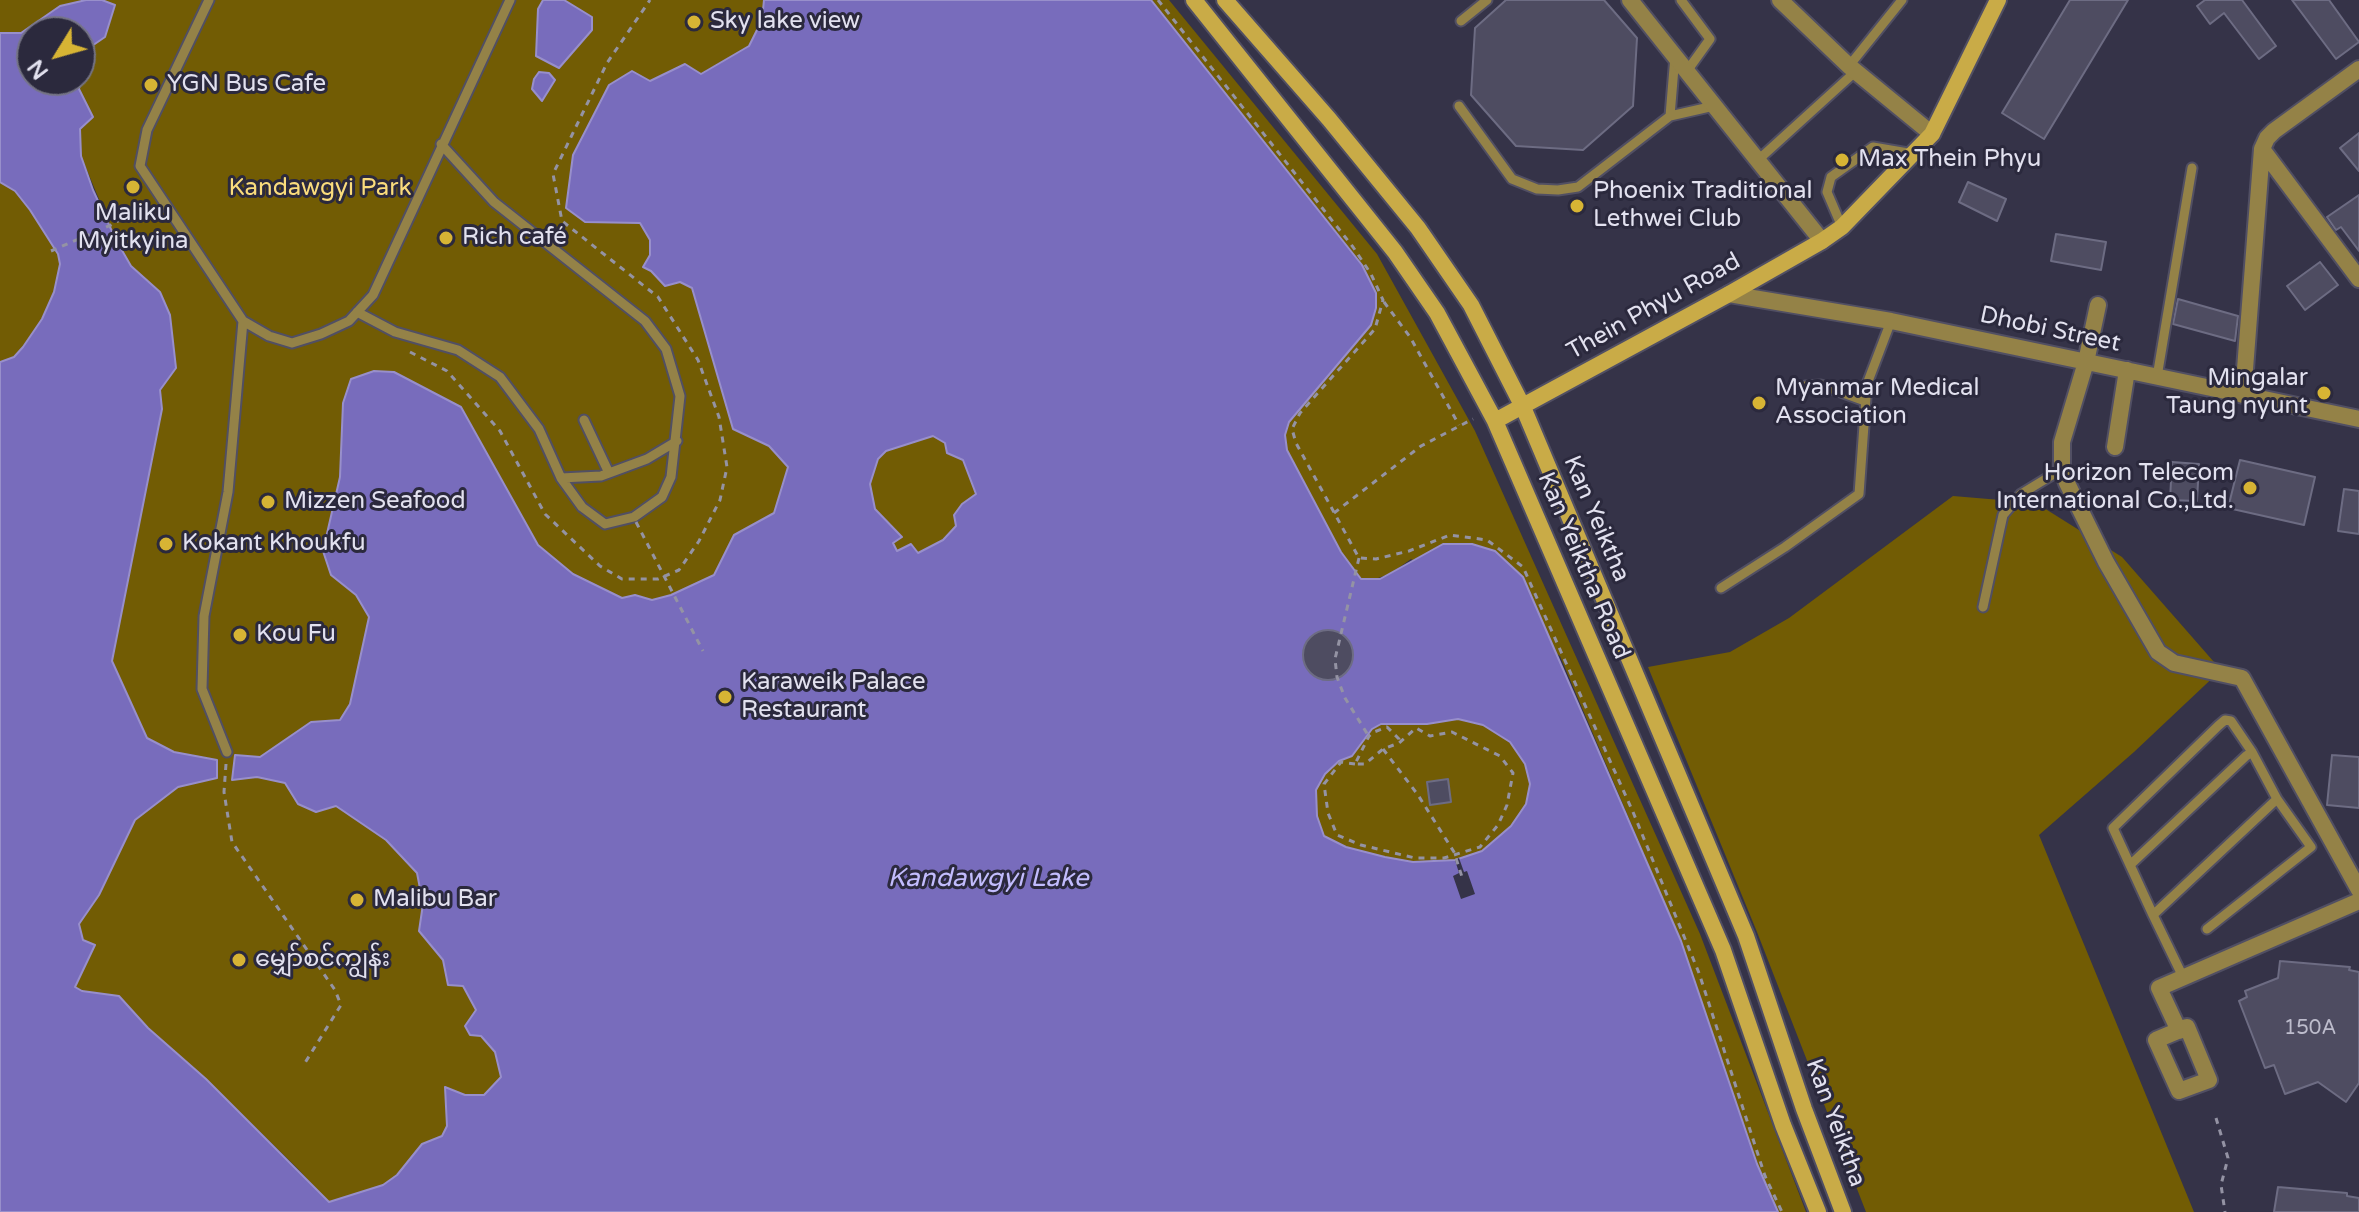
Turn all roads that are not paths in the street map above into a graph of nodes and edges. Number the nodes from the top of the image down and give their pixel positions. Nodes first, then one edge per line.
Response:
1 (209, 0) edge
2 (510, 0) edge
3 (1194, 0) edge
4 (1225, 0) edge
5 (1487, 0) edge
6 (1630, 0) edge
7 (1681, 0) edge
8 (1780, 0) edge
9 (1902, 0) edge
10 (1998, 0) edge
11 (1461, 21) dead end
12 (1675, 56) junction
13 (1852, 69) junction
14 (2359, 70) edge
15 (1687, 71) junction
16 (1459, 106) dead end
17 (1714, 106) junction
18 (1670, 116) junction
19 (1932, 134) junction
20 (2265, 143) junction
21 (441, 144) junction
22 (1914, 154) junction
23 (1757, 161) junction
24 (2192, 168) dead end
25 (1842, 227) junction
26 (1822, 241) junction
27 (2359, 279) edge
28 (1729, 294) junction
29 (2098, 305) dead end
30 (357, 312) junction
31 (243, 321) junction
32 (1891, 321) junction
33 (2086, 362) junction
34 (2127, 370) junction
35 (2157, 377) junction
36 (1805, 386) dead end
37 (2243, 395) junction
38 (1865, 401) junction
39 (1523, 407) junction
40 (2359, 419) edge
41 (584, 420) dead end
42 (1495, 421) junction
43 (677, 441) junction
44 (2115, 447) dead end
45 (2062, 469) junction
46 (609, 473) junction
47 (561, 478) junction
48 (1721, 588) dead end
49 (1983, 607) dead end
50 (227, 752) road end
51 (2252, 752) junction
52 (2277, 799) junction
53 (2130, 865) junction
54 (2359, 890) edge
55 (2359, 901) edge
56 (2153, 915) junction
57 (2207, 929) dead end
58 (2183, 977) junction
59 (2179, 1031) dead end
60 (1818, 1212) edge
61 (1843, 1212) edge

1 - 31 lane
2 - 21 lane
3 - 42 main road, Kan Yeiktha Road
4 - 39 main road, Kan Yeiktha
5 - 11 lane
6 - 12 street
7 - 15 lane
8 - 13 street
9 - 13 lane
10 - 19 main road, Thein Phyu Road
12 - 15 street
12 - 18 lane
13 - 19 street
13 - 23 lane
14 - 20 street
15 - 17 street
16 - 18 lane
17 - 18 lane
17 - 23 street
19 - 22 main road, Thein Phyu Road
20 - 27 street
20 - 37 street
21 - 30 lane
21 - 43 lane
22 - 25 main road, Thein Phyu Road
22 - 25 lane
23 - 26 street
24 - 35 lane
25 - 26 main road, Thein Phyu Road
26 - 28 main road, Thein Phyu Road
28 - 32 street, Dhobi Street
28 - 39 main road, Thein Phyu Road
29 - 33 street
30 - 31 lane
30 - 47 lane
31 - 50 lane
32 - 33 street, Dhobi Street
32 - 38 lane
33 - 34 street, Dhobi Street
33 - 45 street
34 - 35 street, Dhobi Street
34 - 44 street
35 - 37 street, Dhobi Street
36 - 38 lane
37 - 40 street, Dhobi Street
38 - 48 lane
39 - 42 main road, Thein Phyu Road
39 - 61 main road, Kan Yeiktha
41 - 46 lane
42 - 60 main road, Kan Yeiktha Road
43 - 46 lane
43 - 47 lane
45 - 49 lane
45 - 54 street
46 - 47 lane
51 - 52 lane
51 - 53 lane
51 - 53 lane
52 - 56 lane
52 - 57 lane
53 - 56 lane
55 - 58 street
56 - 58 lane
58 - 59 street

